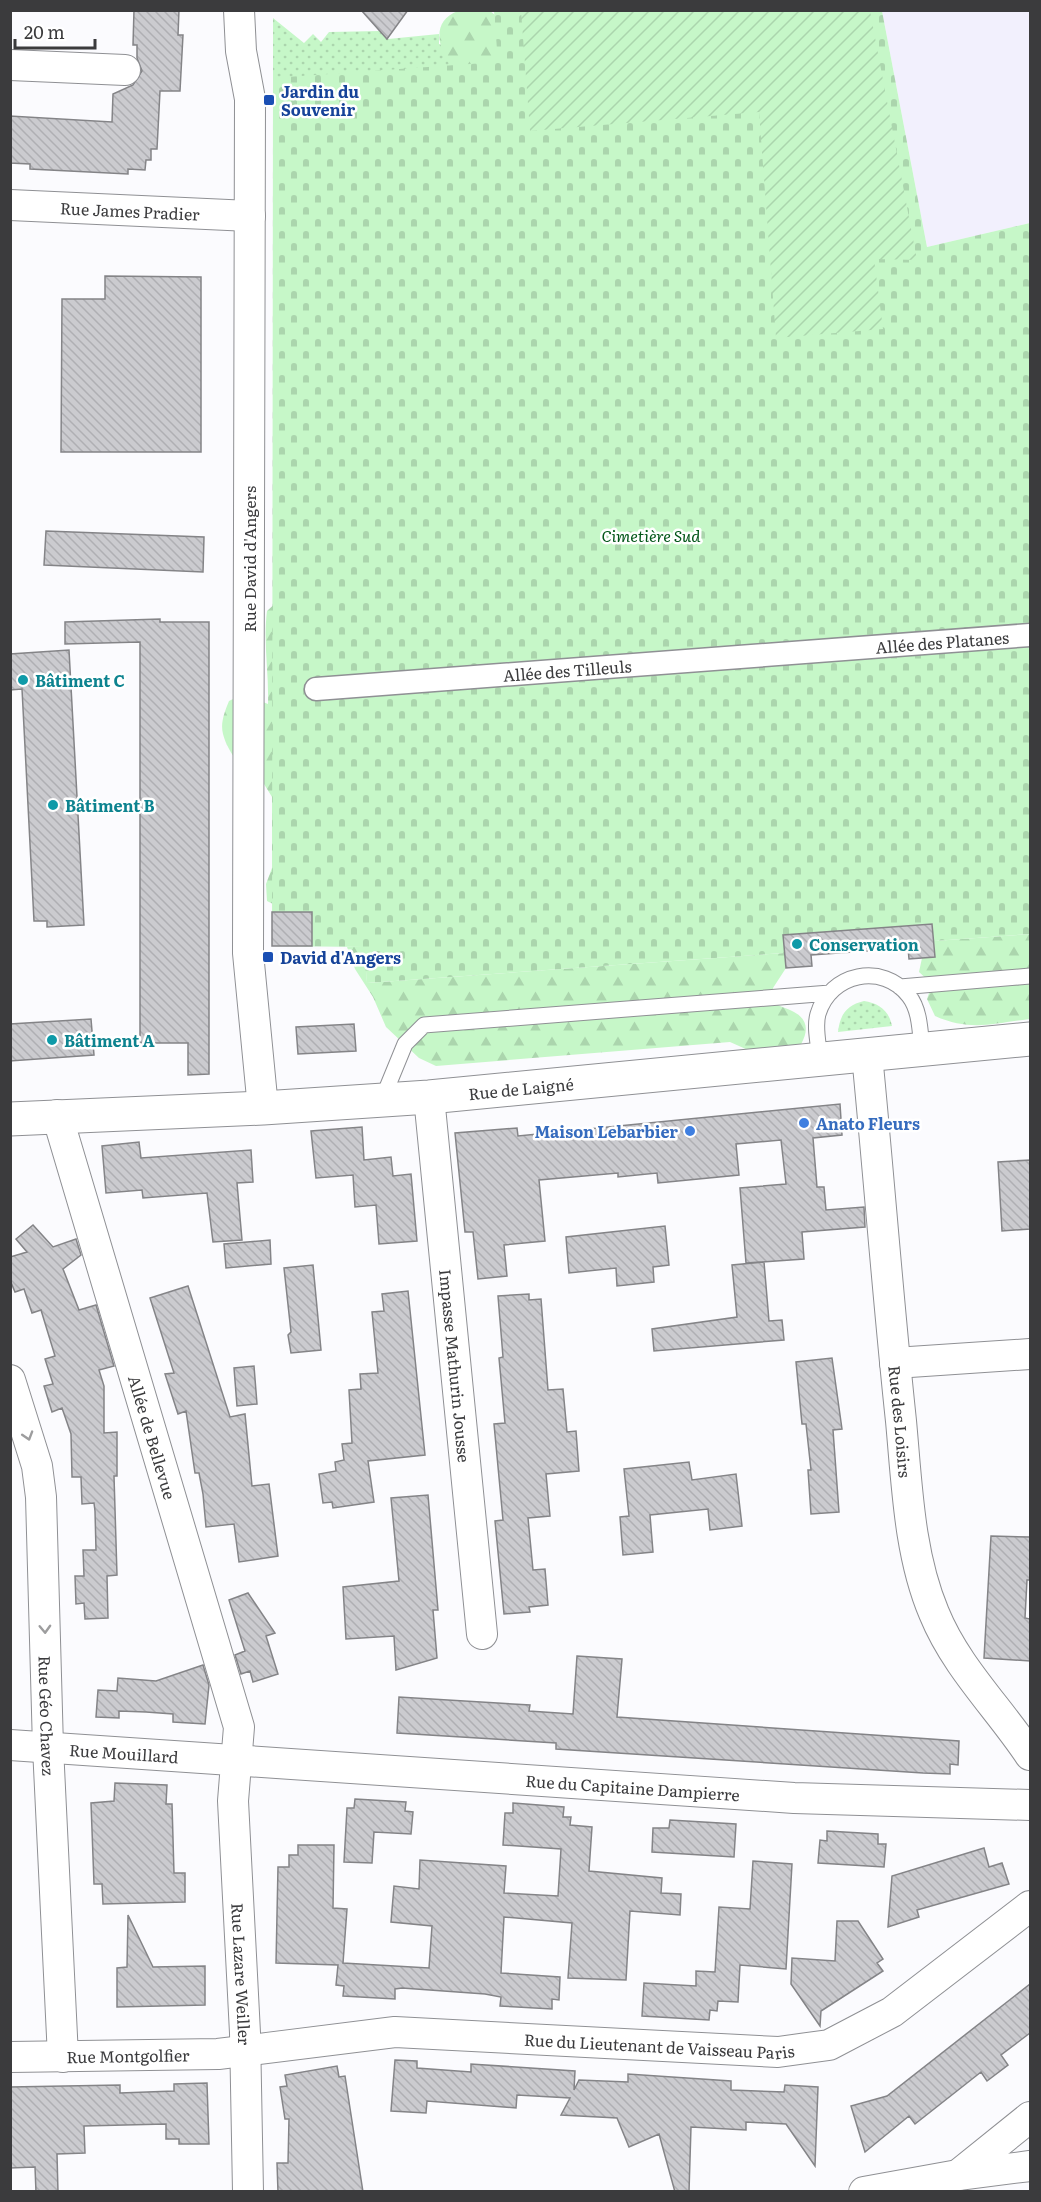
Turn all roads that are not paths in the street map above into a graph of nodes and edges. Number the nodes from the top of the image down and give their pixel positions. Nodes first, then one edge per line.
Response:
1 (239, 10) edge
2 (10, 65) edge
3 (125, 70) dead end
4 (10, 205) edge
5 (250, 216) junction
6 (1030, 634) edge
7 (820, 650) joint
8 (316, 689) dead end
9 (1030, 976) edge
10 (900, 987) junction
11 (830, 993) junction
12 (1030, 1039) edge
13 (922, 1049) junction
14 (867, 1055) junction
15 (820, 1060) junction
16 (429, 1097) junction
17 (382, 1100) junction
18 (263, 1108) junction
19 (57, 1115) junction
20 (10, 1119) edge
21 (1030, 1354) edge
22 (895, 1363) junction
23 (10, 1380) edge
24 (482, 1634) dead end
25 (10, 1745) edge
26 (48, 1748) junction
27 (1030, 1755) edge
28 (236, 1759) junction
29 (1030, 1805) edge
30 (1030, 1906) edge
31 (245, 2050) junction
32 (10, 2057) edge
33 (63, 2057) junction
34 (1030, 2117) edge
35 (1030, 2166) edge
36 (958, 2175) junction
37 (248, 2192) edge
38 (864, 2192) edge

1 - 5 street, Rue David d'Angers
2 - 3 street
4 - 5 street, Rue James Pradier
5 - 18 street, Rue David d'Angers
6 - 7 street, Allée des Platanes
7 - 8 street, Allée des Tilleuls
9 - 10 lane
10 - 11 lane
10 - 13 lane
11 - 15 lane
11 - 17 lane
12 - 13 street, Rue de Laigné
13 - 14 street, Rue de Laigné
14 - 15 street, Rue de Laigné
14 - 22 street, Rue des Loisirs
15 - 16 street, Rue de Laigné
16 - 17 street, Rue de Laigné
16 - 24 street, Impasse Mathurin Jousse
17 - 18 street, Rue de Laigné
18 - 19 street, Rue de Laigné
19 - 20 street, Rue de Laigné
19 - 28 street, Allée de Bellevue
21 - 22 street
22 - 27 street, Rue des Loisirs
23 -> 26 street, Rue Géo Chavez
25 - 26 street, Rue Mouillard
26 - 28 street, Rue Mouillard
26 - 33 street, Rue Géo Chavez
28 - 29 street, Rue du Capitaine Dampierre
28 - 31 street, Rue Lazare Weiller
30 - 31 street, Rue du Lieutenant de Vaisseau Paris
31 - 33 street, Rue Montgolfier
31 - 37 street, Rue Lazare Weiller
32 - 33 street, Rue Montgolfier
34 - 36 street
35 - 36 street
36 - 38 street

